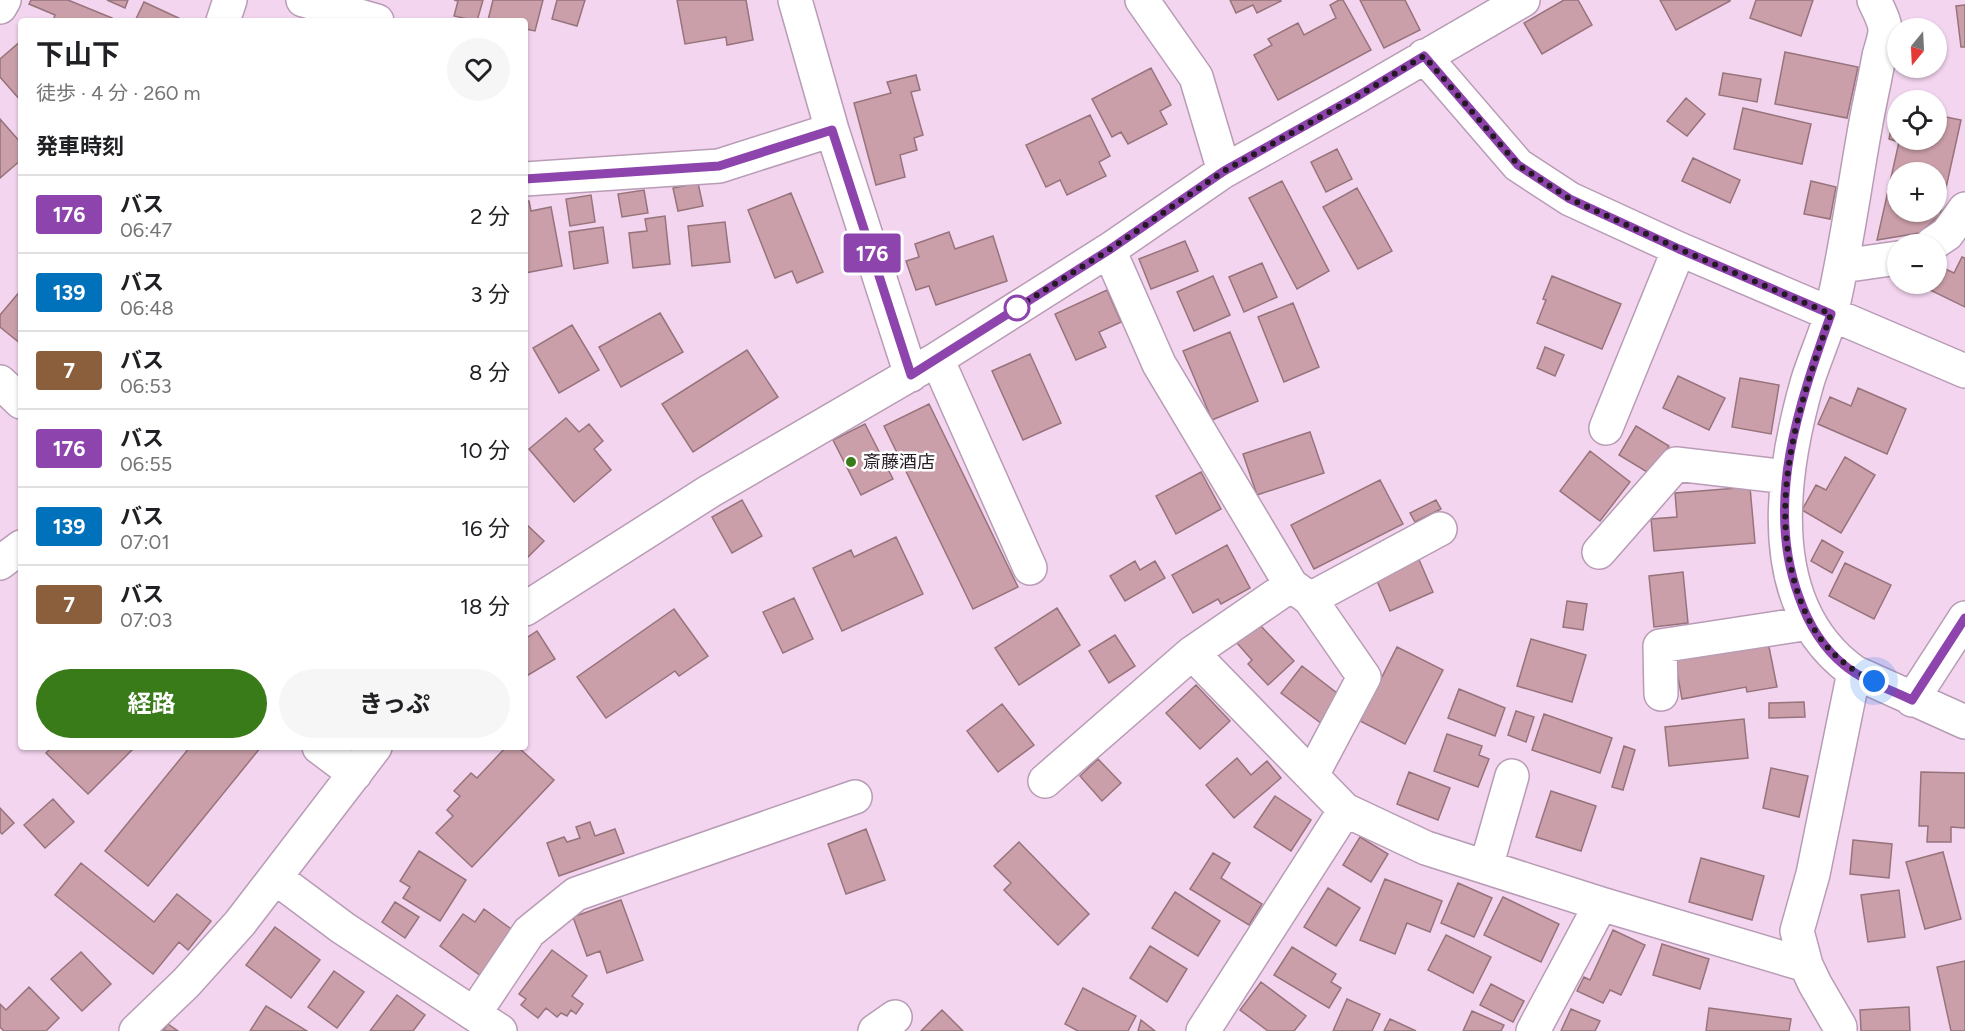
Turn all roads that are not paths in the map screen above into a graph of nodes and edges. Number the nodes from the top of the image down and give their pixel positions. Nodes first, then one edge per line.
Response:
1 (4, 0) edge
2 (230, 0) edge
3 (303, 0) edge
4 (795, 0) edge
5 (1142, 0) edge
6 (1523, 0) edge
7 (0, 7) edge
8 (1885, 10) edge
9 (225, 18) edge
10 (366, 18) edge
11 (1424, 56) junction
12 (832, 130) junction
13 (1224, 171) junction
14 (528, 179) edge
15 (1965, 209) edge
16 (1947, 234) edge
17 (1679, 249) junction
18 (1109, 250) junction
19 (1887, 260) edge
20 (1842, 266) junction
21 (1831, 314) junction
22 (924, 367) junction
23 (1965, 371) edge
24 (0, 382) edge
25 (18, 399) edge
26 (1606, 428) dead end
27 (1786, 477) junction
28 (1440, 530) dead end
29 (18, 549) edge
30 (1599, 552) dead end
31 (0, 563) edge
32 (1030, 568) dead end
33 (1300, 592) junction
34 (528, 607) edge
35 (1965, 618) edge
36 (1810, 623) junction
37 (1192, 653) junction
38 (1854, 672) junction
39 (1661, 694) dead end
40 (1912, 700) junction
41 (1965, 722) edge
42 (323, 750) edge
43 (373, 750) edge
44 (355, 774) junction
45 (1312, 775) junction
46 (1512, 776) dead end
47 (1045, 781) dead end
48 (855, 796) dead end
49 (1345, 810) junction
50 (1486, 867) junction
51 (276, 878) junction
52 (1601, 904) junction
53 (1806, 964) junction
54 (487, 1022) edge
55 (136, 1031) edge
56 (1203, 1031) edge
57 (1533, 1031) edge
58 (1840, 1031) edge

1 - 7 street
2 - 9 street
3 - 10 street
4 - 12 street
5 - 13 street
6 - 11 street
8 - 20 street
11 - 13 street
11 - 17 street
12 - 14 street
12 - 22 street
13 - 18 street
15 - 16 street
17 - 21 street
17 - 26 street
18 - 22 street
18 - 33 street
19 - 20 street
20 - 21 street
21 - 23 street
21 - 27 street
22 - 32 street
22 - 34 street
24 - 25 street
27 - 30 street
27 - 36 street
28 - 33 street
29 - 31 street
33 - 37 street
33 - 45 street
35 - 40 street
36 - 38 street
36 - 39 street
37 - 45 street
37 - 47 street
38 - 40 street
38 - 53 street
40 - 41 street
42 - 44 street
43 - 44 street
44 - 51 street
45 - 49 street
46 - 50 street
48 - 54 street
49 - 50 street
49 - 56 street
50 - 52 street
51 - 54 street
51 - 55 street
52 - 53 street
52 - 57 street
53 - 58 street

